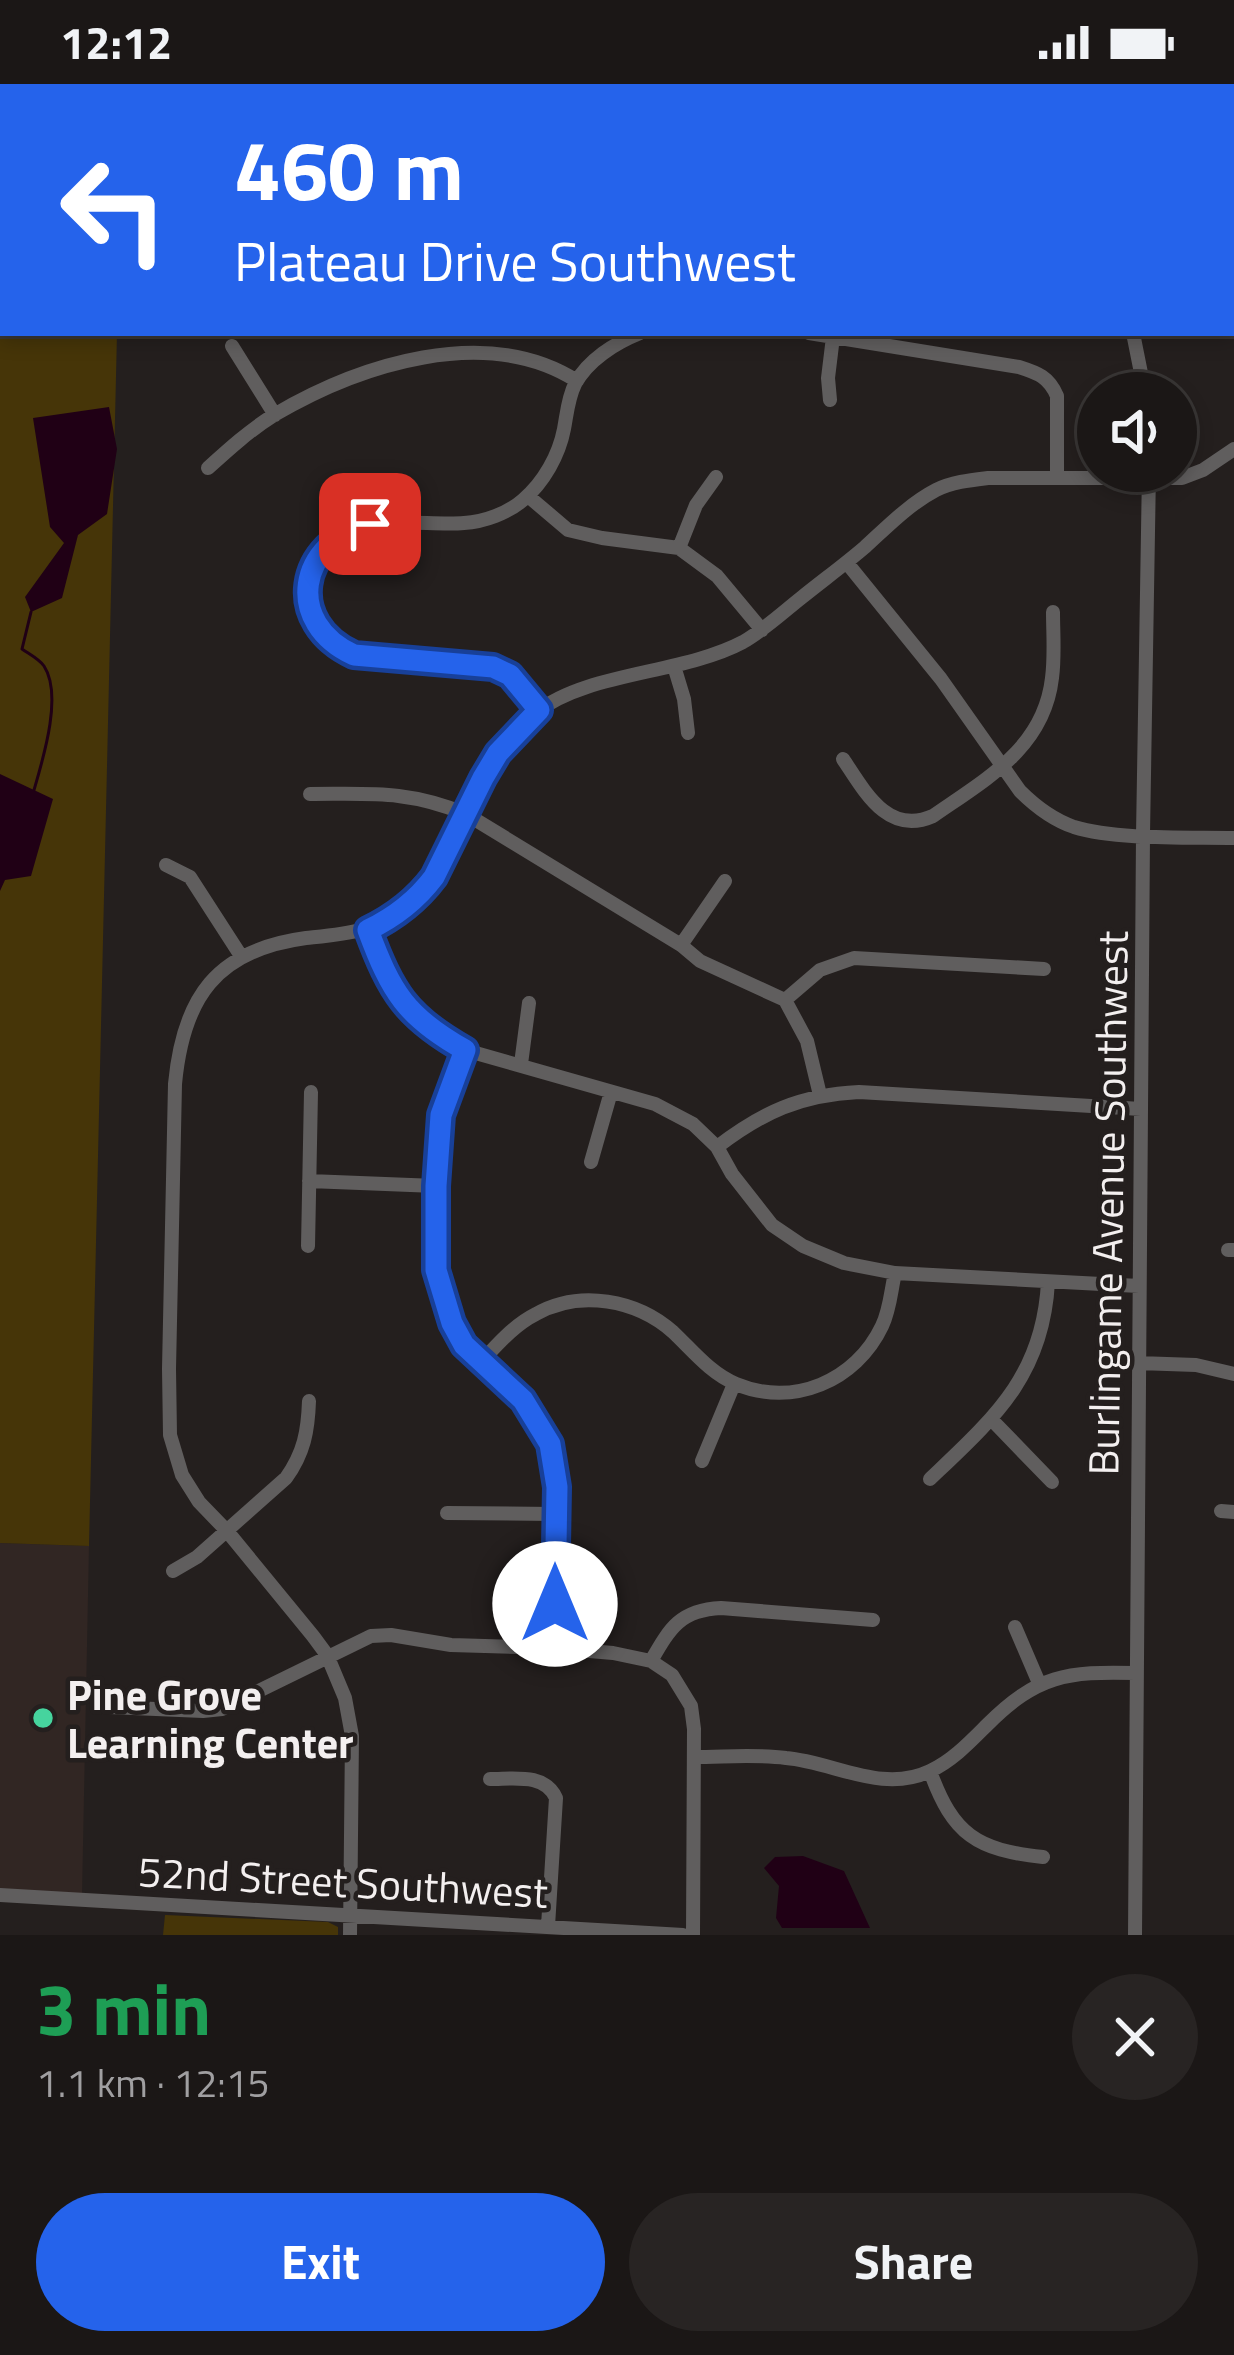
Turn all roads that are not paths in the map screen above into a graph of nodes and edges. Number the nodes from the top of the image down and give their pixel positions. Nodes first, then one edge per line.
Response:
1 (634, 336) edge
2 (826, 336) edge
3 (1134, 336) edge
4 (832, 337) junction
5 (232, 346) dead end
6 (1141, 372) edge
7 (577, 381) junction
8 (830, 400) dead end
9 (275, 415) junction
10 (1234, 449) edge
11 (208, 468) dead end
12 (1197, 472) edge
13 (716, 477) dead end
14 (1077, 477) edge
15 (1057, 478) junction
16 (1149, 492) edge
17 (528, 496) junction
18 (679, 548) junction
19 (848, 562) junction
20 (1053, 612) dead end
21 (762, 630) junction
22 (674, 666) junction
23 (539, 710) junction
24 (688, 734) dead end
25 (843, 759) dead end
26 (1004, 767) junction
27 (310, 794) dead end
28 (466, 814) junction
29 (1143, 835) junction
30 (1234, 838) edge
31 (166, 865) dead end
32 (725, 881) dead end
33 (368, 930) junction
34 (681, 945) junction
35 (241, 956) junction
36 (1044, 969) dead end
37 (785, 1000) junction
38 (530, 1003) dead end
39 (465, 1050) junction
40 (521, 1064) junction
41 (311, 1092) dead end
42 (611, 1092) junction
43 (820, 1095) junction
44 (1141, 1109) junction
45 (717, 1147) junction
46 (591, 1162) dead end
47 (309, 1181) junction
48 (436, 1186) junction
49 (308, 1246) dead end
50 (895, 1273) junction
51 (1048, 1282) junction
52 (1139, 1286) junction
53 (481, 1362) junction
54 (1138, 1364) junction
55 (1234, 1374) edge
56 (734, 1384) junction
57 (309, 1401) dead end
58 (992, 1419) junction
59 (702, 1461) dead end
60 (930, 1480) dead end
61 (1052, 1482) dead end
62 (447, 1513) dead end
63 (555, 1514) junction
64 (227, 1531) junction
65 (172, 1570) dead end
66 (873, 1620) dead end
67 (1015, 1627) dead end
68 (554, 1648) junction
69 (327, 1655) junction
70 (651, 1661) junction
71 (1136, 1673) junction
72 (1039, 1683) junction
73 (109, 1707) dead end
74 (694, 1757) junction
75 (930, 1772) junction
76 (490, 1779) dead end
77 (1043, 1857) dead end
78 (0, 1895) edge
79 (350, 1914) junction
80 (548, 1926) junction
81 (350, 1935) edge
82 (683, 1935) edge
83 (693, 1935) edge
84 (1135, 1935) edge

1 - 7 street
2 - 4 street
3 - 6 street
4 - 8 street
4 - 15 street
5 - 9 street
7 - 9 street
7 - 17 street
9 - 11 street
10 - 12 street
13 - 18 street
14 - 15 street
15 - 19 street
16 - 29 street, Burlingame Avenue Southwest
17 - 18 street
17 - 23 street
18 - 21 street
19 - 21 street
19 - 26 street
20 - 26 street
21 - 22 street
22 - 23 street
22 - 24 street
23 - 28 street
25 - 26 street
26 - 29 street
27 - 28 street
28 - 33 street
28 - 34 street
29 - 30 street
29 - 44 street, Burlingame Avenue Southwest
31 - 35 street
32 - 34 street
33 - 35 street
33 - 39 street
34 - 37 street
35 - 64 street
36 - 37 street
37 - 43 street
38 - 40 street
39 - 40 street
39 - 48 street
40 - 42 street
41 - 47 street
42 - 45 street
42 - 46 street
43 - 44 street
43 - 45 street
44 - 52 street, Burlingame Avenue Southwest
45 - 50 street
47 - 48 street
47 - 49 street
48 - 53 street
50 - 51 street
50 - 56 street
51 - 52 street
51 - 58 street
52 - 54 street, Burlingame Avenue Southwest
53 - 56 street
53 - 63 street
54 - 55 street
54 - 71 street, Burlingame Avenue Southwest
56 - 59 street
57 - 64 street
58 - 60 street
58 - 61 street
62 - 63 street
63 - 68 street
64 - 65 street
64 - 69 street
66 - 70 street
67 - 72 street
68 - 69 street
68 - 70 street
69 - 73 street
69 - 79 street
70 - 74 street
71 - 72 street
71 - 84 street, Burlingame Avenue Southwest
72 - 75 street
74 - 75 street
74 - 83 street
75 - 77 street
76 - 80 street
78 - 79 street, 52nd Street Southwest
79 - 80 street, 52nd Street Southwest
79 - 81 street
80 - 82 street, 52nd Street Southwest

